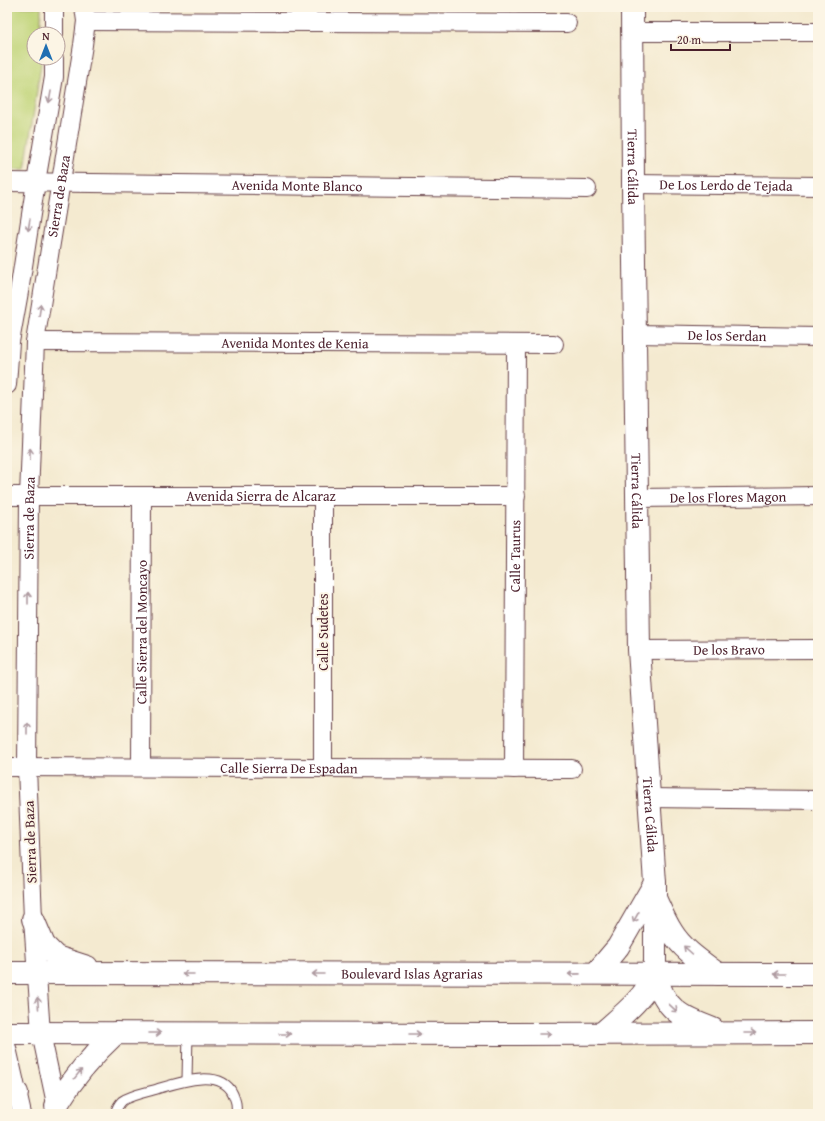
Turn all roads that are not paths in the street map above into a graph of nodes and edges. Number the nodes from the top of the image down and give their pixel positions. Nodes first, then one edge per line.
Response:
1 (54, 7) edge
2 (632, 7) edge
3 (85, 14) edge
4 (525, 14) edge
5 (567, 23) dead end
6 (54, 26) edge
7 (633, 32) junction
8 (818, 32) edge
9 (54, 66) edge
10 (7, 182) edge
11 (36, 182) junction
12 (60, 182) junction
13 (633, 184) junction
14 (818, 186) edge
15 (587, 189) dead end
16 (635, 334) junction
17 (818, 337) edge
18 (8, 342) edge
19 (35, 342) junction
20 (516, 344) junction
21 (554, 344) dead end
22 (7, 385) edge
23 (7, 496) edge
24 (29, 496) junction
25 (142, 496) junction
26 (323, 496) junction
27 (516, 496) junction
28 (818, 496) edge
29 (637, 498) junction
30 (818, 649) edge
31 (639, 650) junction
32 (7, 767) edge
33 (27, 767) junction
34 (141, 767) junction
35 (323, 768) junction
36 (514, 769) junction
37 (572, 769) dead end
38 (649, 798) junction
39 (818, 800) edge
40 (655, 891) junction
41 (33, 919) junction
42 (7, 973) edge
43 (36, 973) junction
44 (596, 973) junction
45 (108, 974) junction
46 (655, 974) junction
47 (718, 974) junction
48 (818, 974) edge
49 (818, 1032) edge
50 (7, 1033) edge
51 (41, 1033) junction
52 (116, 1033) junction
53 (188, 1033) junction
54 (725, 1033) junction
55 (601, 1034) junction
56 (7, 1048) edge
57 (187, 1080) junction
58 (12, 1088) edge
59 (57, 1110) edge
60 (22, 1114) edge
61 (116, 1114) edge
62 (236, 1114) edge

1 - 6 street
2 - 7 main road, Tierra Cálida
3 - 4 street
3 - 12 street, Sierra de Baza
4 - 5 street
7 - 8 street
7 - 13 main road, Tierra Cálida
9 -> 11 street, Sierra de Baza
10 - 11 street, Avenida Monte Blanco
11 - 12 street, Avenida Monte Blanco
11 -> 18 street, Sierra de Baza
12 - 15 street, Avenida Monte Blanco
19 -> 12 street, Sierra de Baza
13 - 14 street, De Los Lerdo de Tejada
13 - 16 main road, Tierra Cálida
16 - 17 street, De los Serdan
16 - 29 main road, Tierra Cálida
18 - 22 street, Sierra de Baza
19 - 20 street, Avenida Montes de Kenia
24 -> 19 street, Sierra de Baza
20 - 21 street, Avenida Montes de Kenia
20 - 27 street, Calle Taurus
23 - 24 street, Avenida Sierra de Alcaraz
24 - 25 street, Avenida Sierra de Alcaraz
33 -> 24 street, Sierra de Baza
25 - 26 street, Avenida Sierra de Alcaraz
25 - 34 street, Calle Sierra del Moncayo
26 - 27 street, Avenida Sierra de Alcaraz
26 - 35 street, Calle Sudetes
27 - 36 street, Calle Taurus
28 - 29 street, De los Flores Magon
29 - 31 main road, Tierra Cálida
30 - 31 street, De los Bravo
31 - 38 main road, Tierra Cálida
32 - 33 street, Calle Sierra De Espadan
33 - 34 street, Calle Sierra De Espadan
33 - 41 street, Sierra de Baza
34 - 35 street, Calle Sierra De Espadan
35 - 36 street, Calle Sierra De Espadan
36 - 37 street, Calle Sierra De Espadan
38 - 39 street
38 - 40 main road, Tierra Cálida
40 -> 44 main road
40 - 46 main road, Tierra Cálida
47 -> 40 main road
41 - 43 street, Sierra de Baza
41 - 45 main road
42 - 43 main road, Boulevard Islas Agrarias
43 - 45 main road, Boulevard Islas Agrarias
51 -> 43 street, Sierra de Baza
44 -> 45 main road, Boulevard Islas Agrarias
44 - 46 main road, Boulevard Islas Agrarias
46 - 47 main road, Boulevard Islas Agrarias
46 -> 54 main road
46 - 55 main road
48 -> 47 main road, Boulevard Islas Agrarias
54 -> 49 main road
50 - 51 main road
51 - 52 main road
51 - 59 street, Sierra de Baza
52 -> 53 main road
59 -> 52 main road
53 -> 55 main road
53 - 57 lane
54 - 55 main road
56 - 58 street
57 - 61 lane
57 - 62 lane
58 - 60 street

